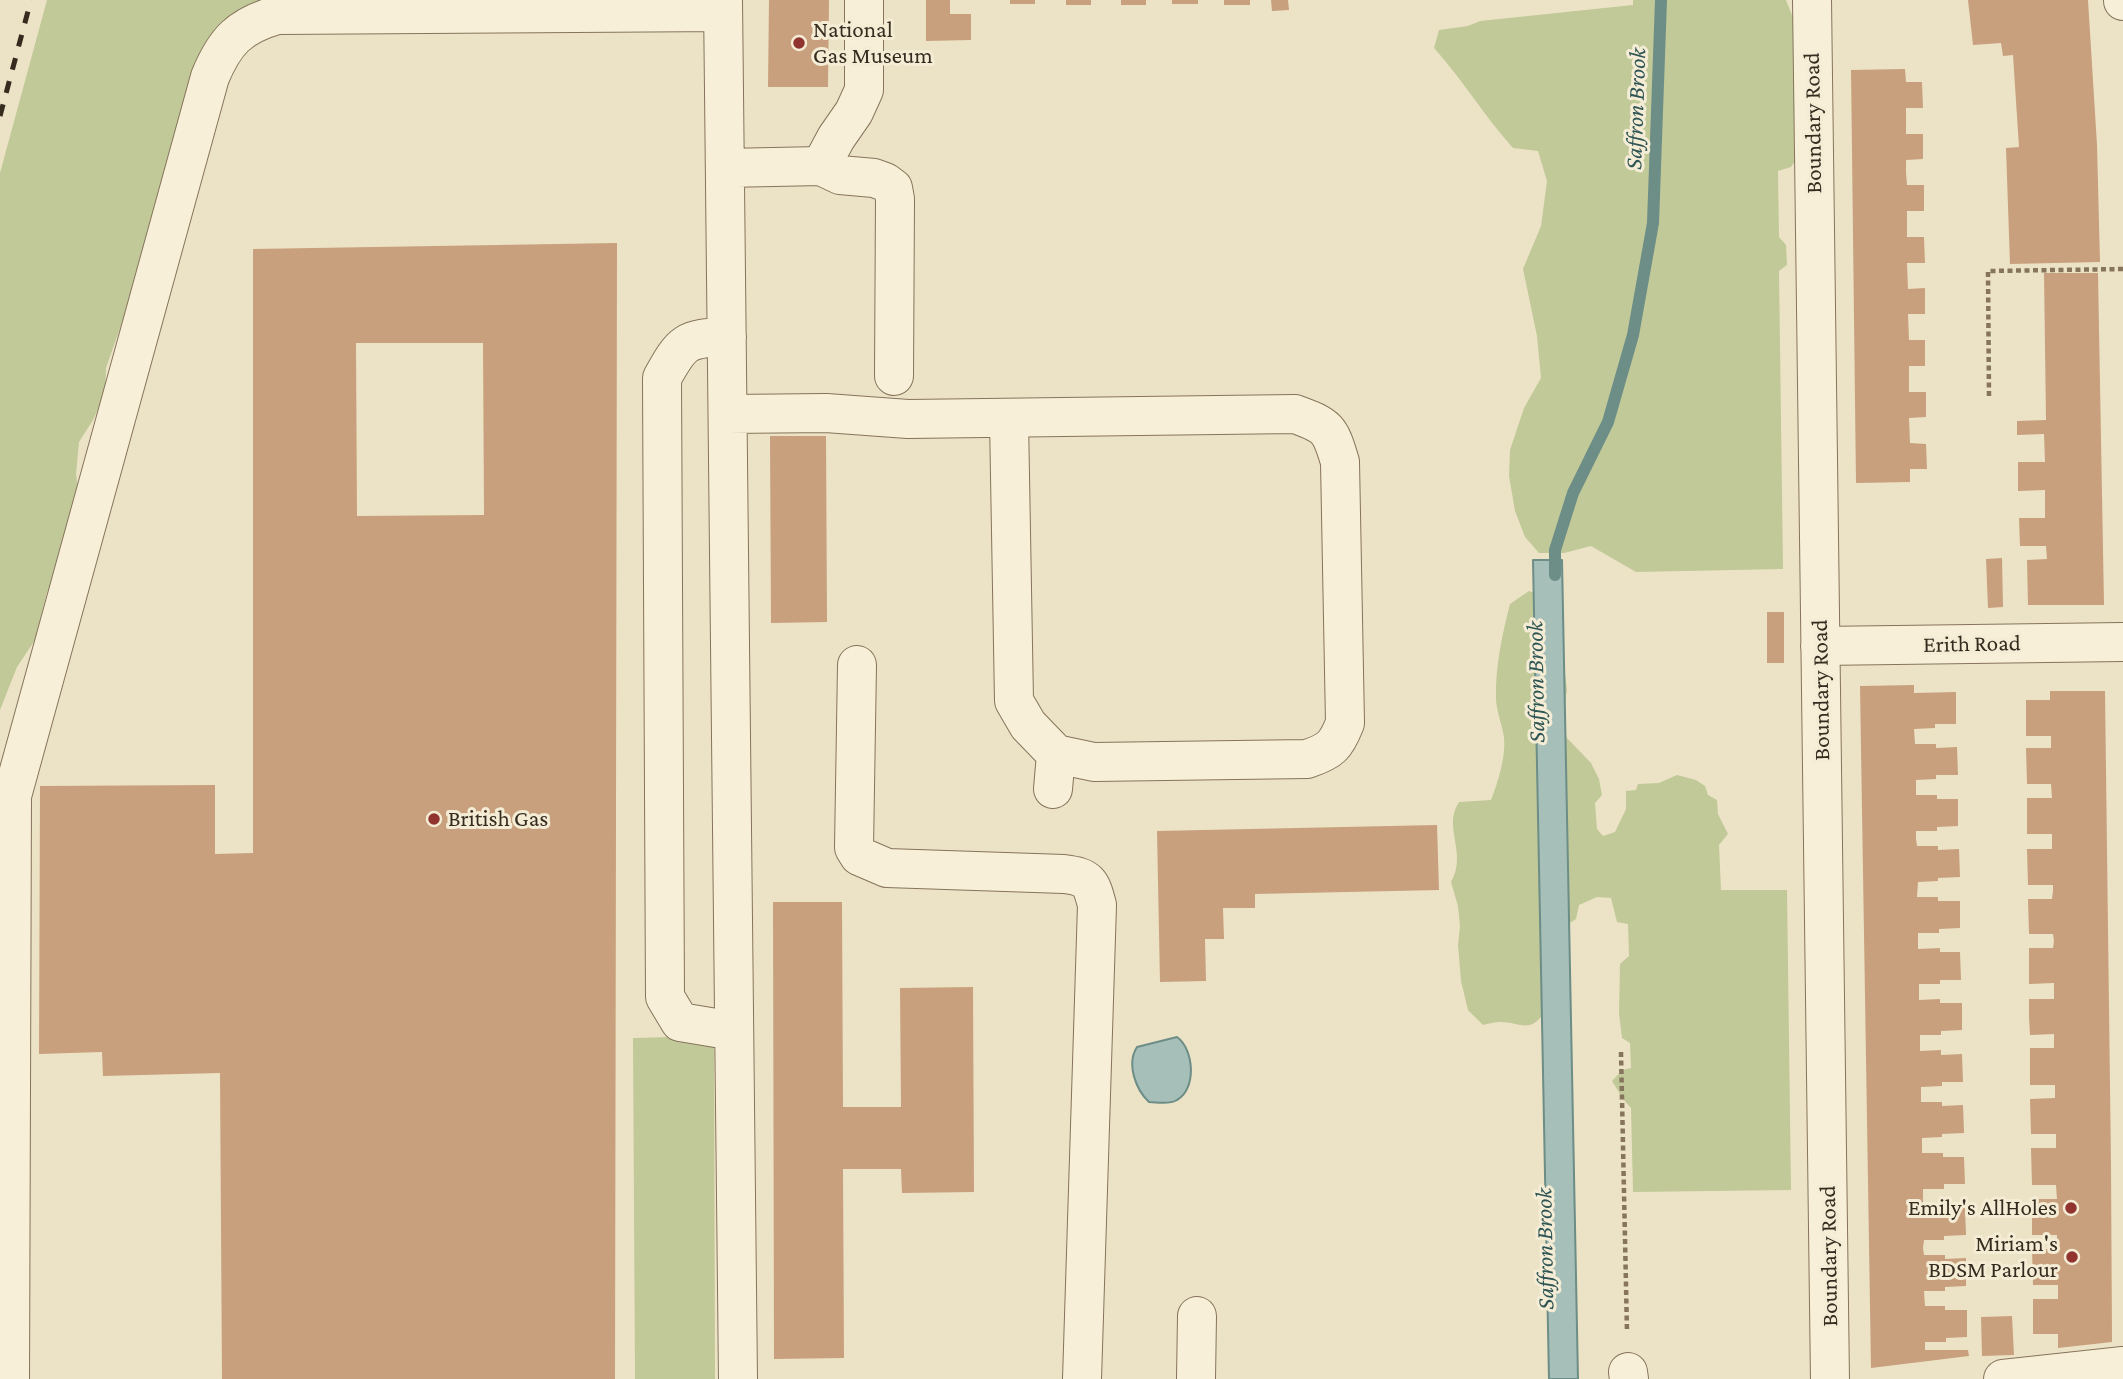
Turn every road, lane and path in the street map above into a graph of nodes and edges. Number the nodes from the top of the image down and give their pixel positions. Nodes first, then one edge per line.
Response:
1 (864, 0) edge
2 (1812, 0) edge
3 (723, 6) edge
4 (821, 166) junction
5 (725, 169) junction
6 (2123, 269) edge
7 (727, 337) junction
8 (894, 376) dead end
9 (1989, 396) dead end
10 (729, 414) junction
11 (1009, 419) junction
12 (2123, 642) edge
13 (1820, 646) junction
14 (857, 665) dead end
15 (734, 1031) junction
16 (1621, 1052) dead end
17 (1197, 1316) dead end
18 (2123, 1366) edge
19 (1628, 1375) edge
20 (10, 1379) edge
21 (738, 1379) edge
22 (1082, 1379) edge
23 (1196, 1379) edge
24 (1830, 1379) edge
25 (2003, 1379) edge

1 - 4 street
2 - 13 street, Boundary Road
3 - 5 street
3 - 20 street
4 - 5 street
4 - 8 street
5 - 7 street
6 - 9 path
7 - 10 street
7 - 15 street
10 - 11 street
10 - 15 street
11 - 11 street
12 - 13 street, Erith Road
13 - 24 street, Boundary Road
14 - 22 street
15 - 21 street
16 - 19 path
17 - 23 street
18 - 25 street

